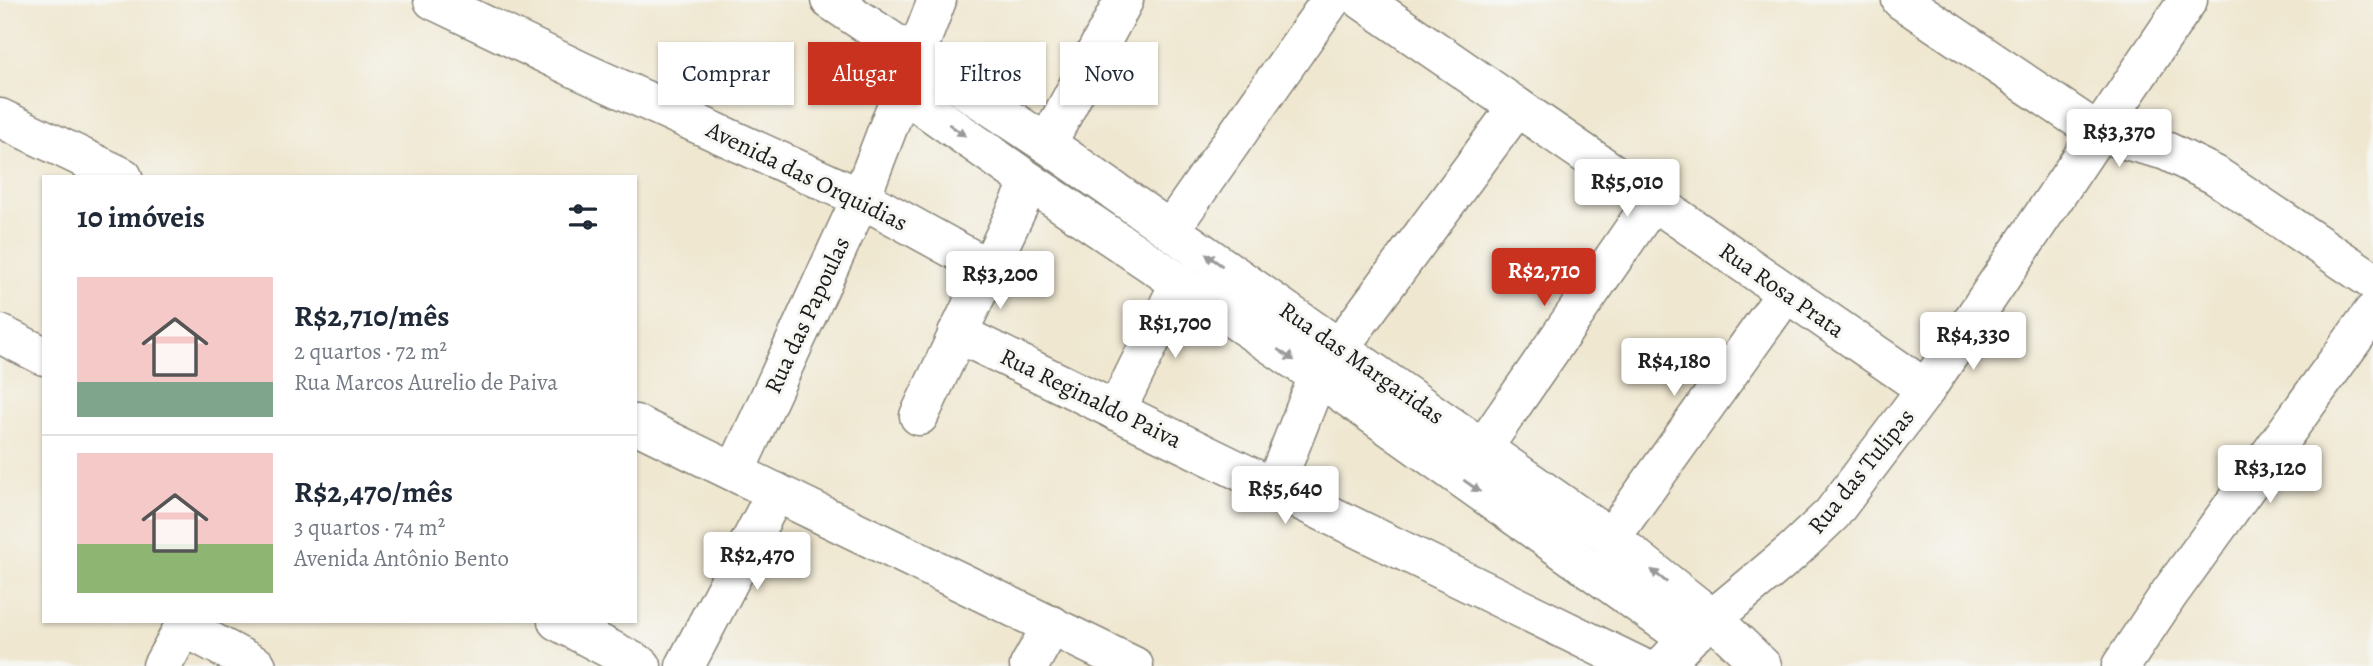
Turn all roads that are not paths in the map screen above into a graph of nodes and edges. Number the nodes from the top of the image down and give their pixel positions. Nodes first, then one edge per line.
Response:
1 (433, 0) edge
2 (830, 0) edge
3 (937, 0) edge
4 (1124, 0) edge
5 (1331, 0) edge
6 (1362, 0) edge
7 (1901, 0) edge
8 (2188, 0) edge
9 (895, 42) edge
10 (920, 42) edge
11 (921, 59) edge
12 (896, 105) edge
13 (921, 105) edge
14 (1517, 107) junction
15 (0, 118) edge
16 (2099, 133) junction
17 (1047, 144) junction
18 (119, 175) edge
19 (1030, 182) junction
20 (861, 198) junction
21 (1653, 201) junction
22 (1170, 230) junction
23 (988, 268) junction
24 (2373, 281) edge
25 (1180, 282) junction
26 (1786, 293) junction
27 (2373, 312) edge
28 (957, 333) junction
29 (0, 334) edge
30 (42, 355) edge
31 (1329, 362) junction
32 (1926, 389) junction
33 (1116, 411) junction
34 (919, 416) dead end
35 (637, 425) edge
36 (1483, 448) junction
37 (735, 472) junction
38 (1274, 488) junction
39 (776, 492) junction
40 (1611, 538) junction
41 (561, 623) edge
42 (186, 624) edge
43 (1052, 625) junction
44 (1688, 641) edge
45 (162, 666) edge
46 (257, 666) edge
47 (642, 666) edge
48 (685, 666) edge
49 (1029, 666) edge
50 (1134, 666) edge
51 (1639, 666) edge
52 (1762, 666) edge
53 (2121, 666) edge

1 - 20 street, Avenida das Orquidias
2 - 9 street, Rua das Margaridas
3 - 10 street, Rua das Papoulas
4 - 17 street
5 - 22 street
6 - 14 street, Rua Rosa Prata
7 - 16 street
8 - 16 street, Rua das Tulipas
11 - 17 street, Rua das Margaridas
12 - 20 street, Rua das Papoulas
13 -> 19 street, Rua das Margaridas
14 - 21 street, Rua Rosa Prata
14 - 31 street
15 - 18 street
16 - 24 street
16 - 32 street, Rua das Tulipas
17 - 22 street, Rua das Margaridas
19 - 23 street
19 - 25 street, Rua das Margaridas
20 - 23 street, Avenida das Orquidias
20 - 37 street, Rua das Papoulas
21 - 26 street, Rua Rosa Prata
21 - 36 street
31 -> 22 street, Rua das Margaridas
23 - 28 street
25 -> 31 street, Rua das Margaridas
25 - 33 street
26 - 32 street, Rua Rosa Prata
26 - 40 street
27 - 53 street
28 - 33 street, Rua Reginaldo Paiva
28 - 34 street
29 - 30 street
31 - 36 street, Rua das Margaridas
31 - 38 street
31 -> 44 street, Rua das Margaridas
32 - 44 street, Rua das Tulipas
33 - 38 street, Rua Reginaldo Paiva
35 - 37 street
36 - 40 street, Rua das Margaridas
37 - 39 street
38 - 51 street, Rua Reginaldo Paiva
39 - 43 street
39 - 48 street
44 -> 40 street, Rua das Margaridas
41 - 47 street
42 - 45 street
42 - 46 street
43 - 49 street
43 - 50 street
44 - 52 street

